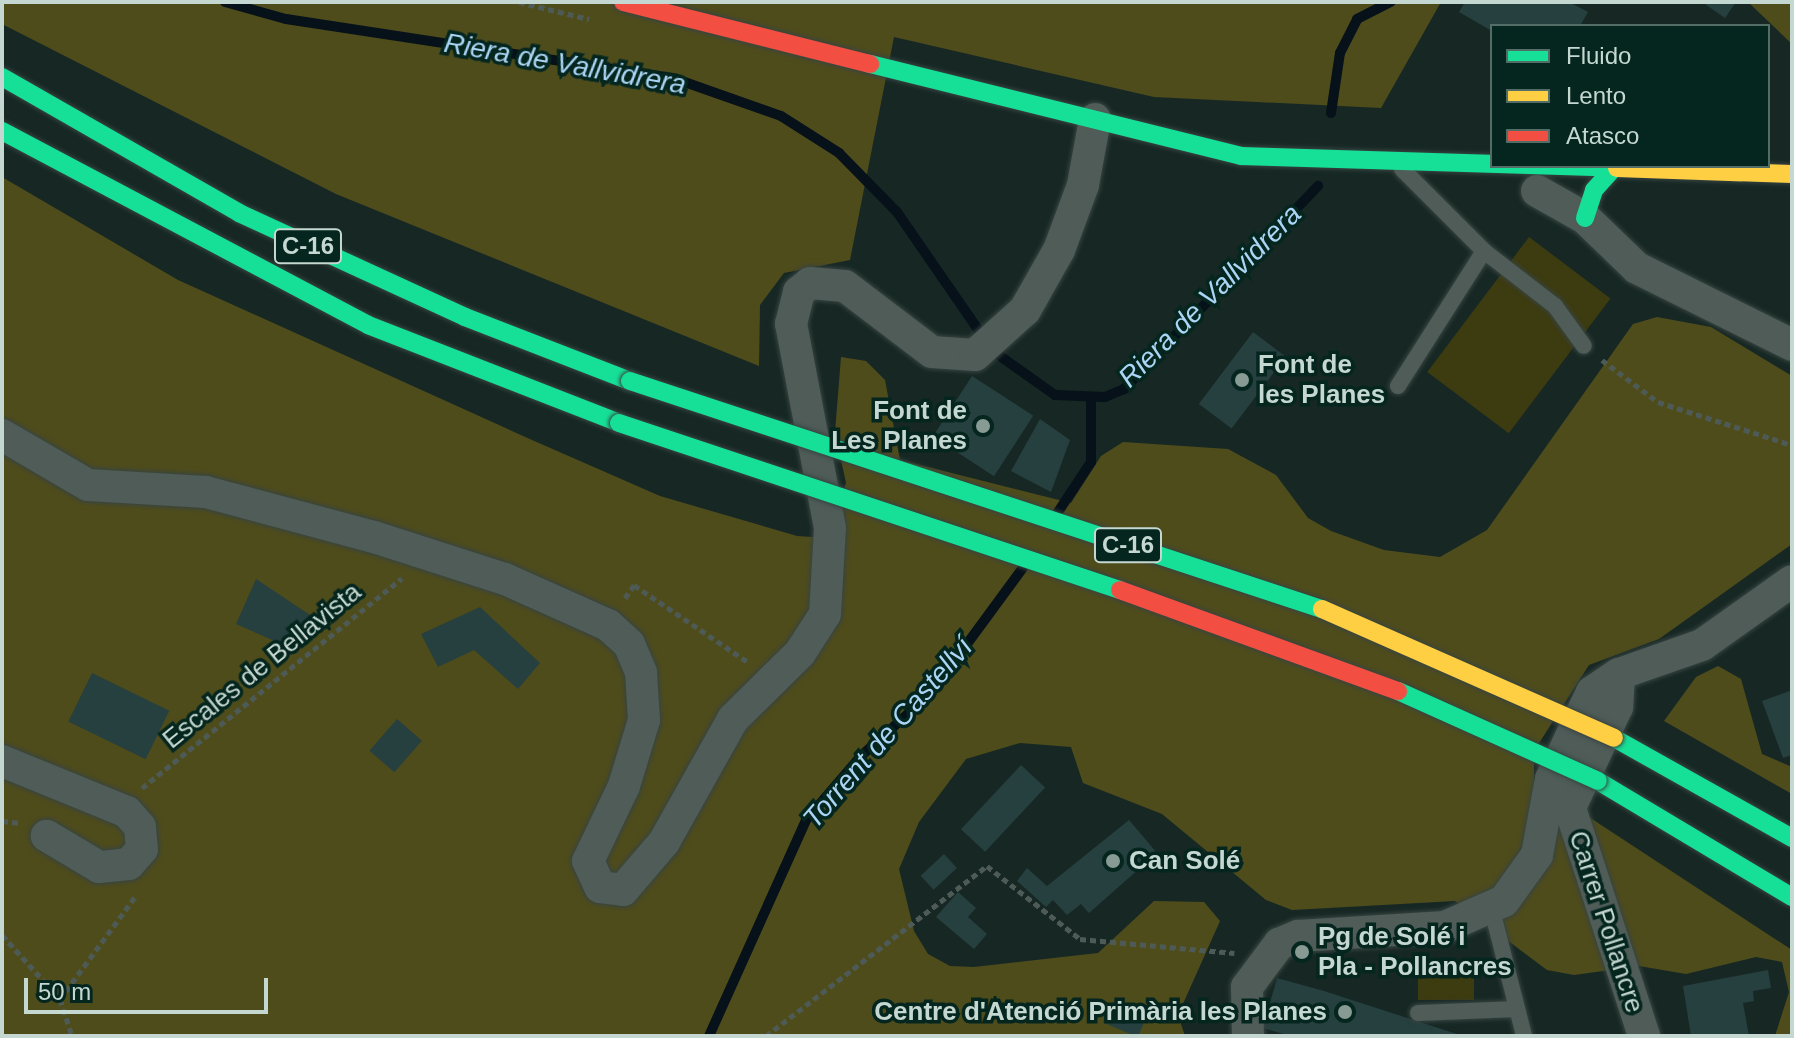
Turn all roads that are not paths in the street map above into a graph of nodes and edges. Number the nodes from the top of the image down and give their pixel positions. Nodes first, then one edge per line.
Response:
1 (623, 2) edge
2 (2, 77) edge
3 (1107, 122) junction
4 (1227, 130) dead end
5 (2, 131) edge
6 (1383, 139) dead end
7 (1490, 153) edge
8 (1398, 165) junction
9 (1441, 166) junction
10 (1490, 166) edge
11 (1574, 168) edge
12 (1574, 168) edge
13 (1587, 168) edge
14 (1612, 170) junction
15 (1792, 174) edge
16 (1569, 201) junction
17 (1484, 251) junction
18 (1792, 345) edge
19 (1584, 346) road end
20 (1398, 386) dead end
21 (2, 435) edge
22 (1792, 581) edge
23 (1619, 674) junction
24 (2, 761) edge
25 (47, 836) dead end
26 (1792, 838) edge
27 (1792, 897) edge
28 (1492, 910) junction
29 (1517, 1009) junction
30 (1418, 1013) dead end
31 (1248, 1036) edge
32 (1524, 1036) edge
33 (1644, 1036) edge

1 - 3 main road
2 - 26 main road, C-16, bridge
3 - 4 main road
3 - 8 main road
3 - 21 street
5 - 27 main road, C-16, bridge
6 - 7 main road
8 - 9 main road
8 - 17 lane
9 - 10 main road
9 - 16 main road
11 - 16 main road
12 - 16 main road
13 - 14 main road
14 - 15 main road
14 - 16 main road
16 - 18 street
17 - 19 lane
17 - 20 lane
22 - 23 street
23 - 28 street
23 - 33 street, Carrer Pollancre
24 - 25 street
28 - 29 lane
28 - 31 street
29 - 30 lane
29 - 32 lane

